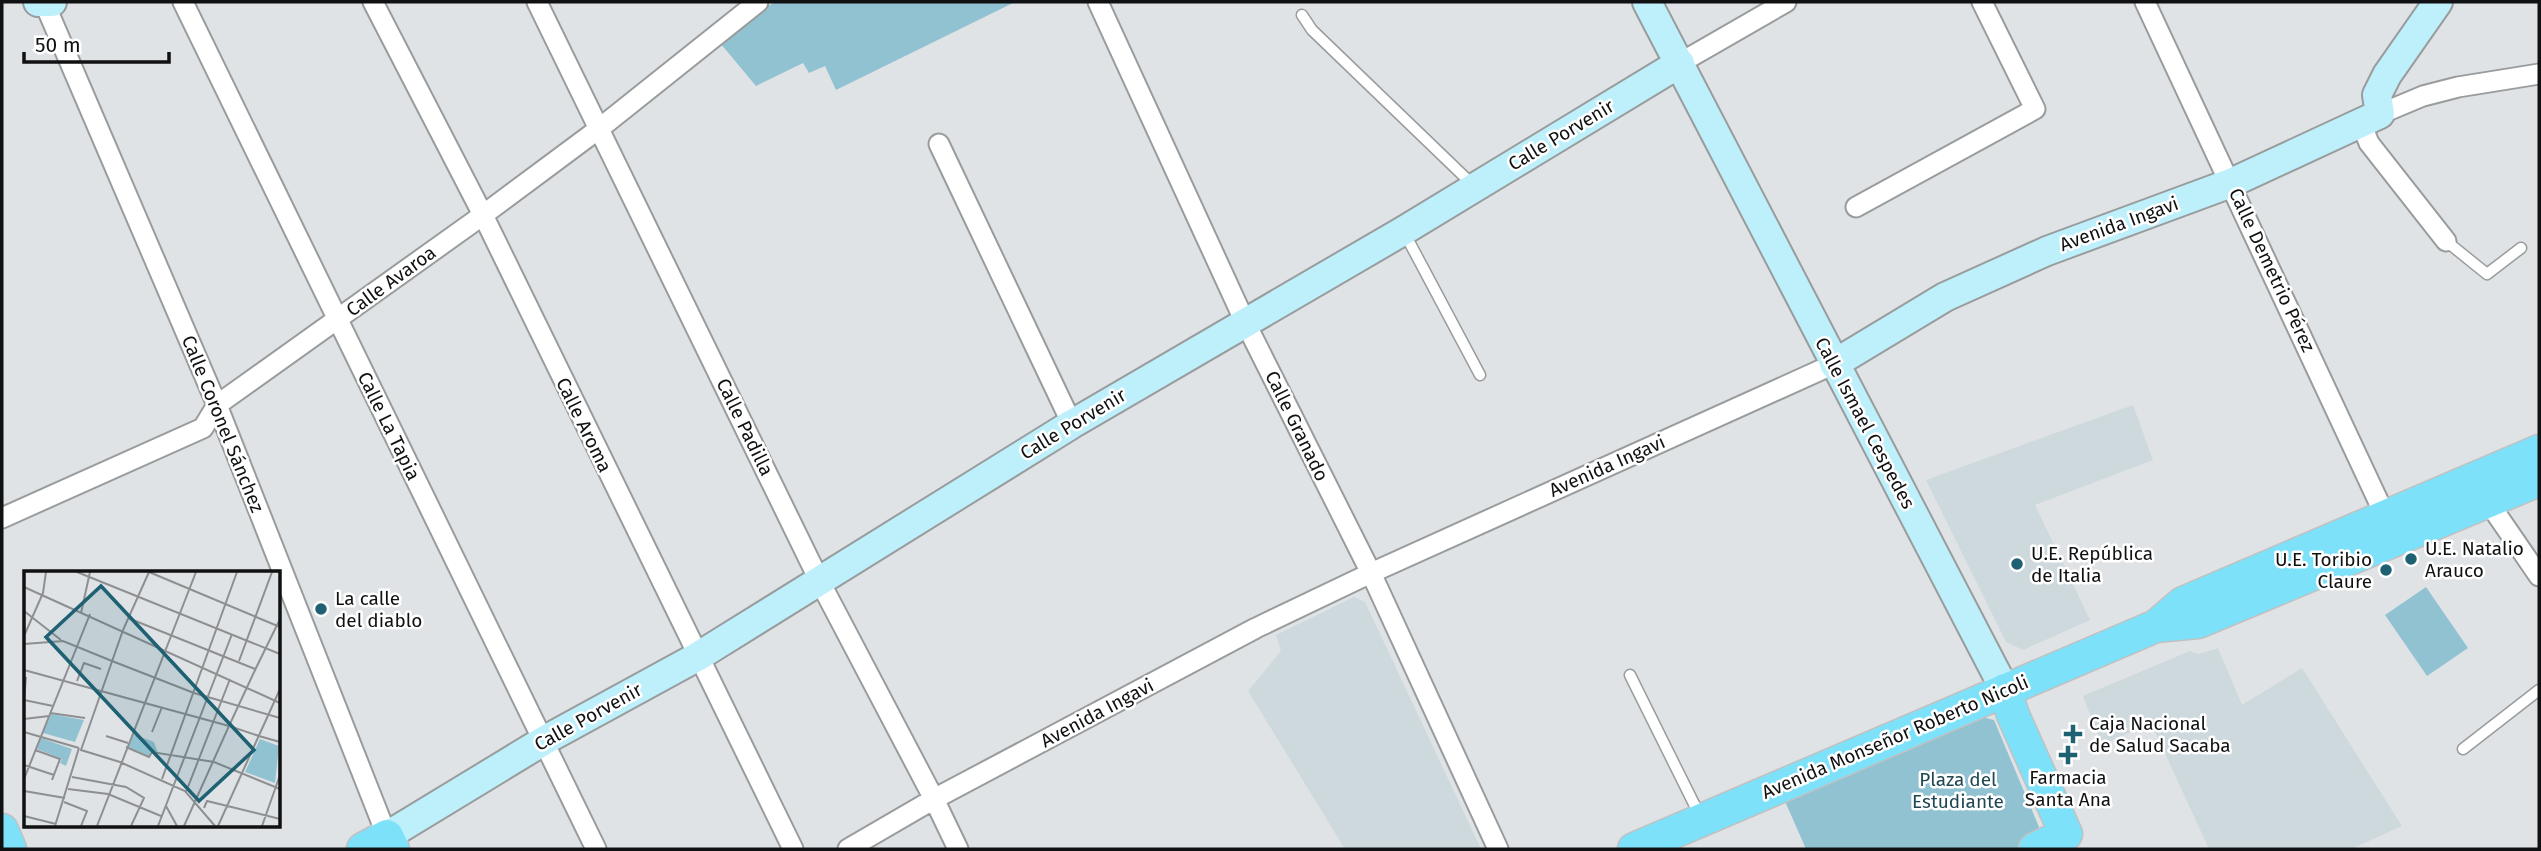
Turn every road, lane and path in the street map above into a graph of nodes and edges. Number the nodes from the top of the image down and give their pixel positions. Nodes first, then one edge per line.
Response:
1 (42, 2) edge
2 (52, 2) edge
3 (183, 2) edge
4 (373, 2) edge
5 (537, 2) edge
6 (758, 2) edge
7 (1098, 2) edge
8 (1647, 2) edge
9 (1786, 2) edge
10 (1982, 2) edge
11 (2144, 2) edge
12 (2438, 2) edge
13 (1302, 15) dead end
14 (1680, 64) junction
15 (2539, 74) edge
16 (2370, 118) junction
17 (600, 128) junction
18 (939, 145) dead end
19 (2231, 183) junction
20 (1475, 187) junction
21 (1856, 207) dead end
22 (482, 215) junction
23 (1403, 231) junction
24 (2446, 241) joint
25 (2521, 248) dead end
26 (337, 320) junction
27 (1245, 322) junction
28 (1835, 364) junction
29 (1480, 375) dead end
30 (217, 405) junction
31 (1072, 424) junction
32 (2539, 451) edge
33 (2539, 480) edge
34 (2480, 490) junction
35 (2, 518) edge
36 (2391, 527) junction
37 (279, 571) edge
38 (1370, 573) junction
39 (280, 574) edge
40 (2539, 576) edge
41 (820, 582) junction
42 (697, 657) junction
43 (1630, 675) dead end
44 (2006, 690) junction
45 (2539, 690) edge
46 (545, 740) junction
47 (2463, 749) dead end
48 (934, 799) junction
49 (1703, 820) junction
50 (2, 830) edge
51 (2069, 842) edge
52 (381, 845) edge
53 (10, 849) edge
54 (596, 849) edge
55 (793, 849) edge
56 (848, 849) edge
57 (958, 849) edge
58 (1498, 849) edge
59 (1634, 849) edge
60 (2035, 849) edge

1 - 2 street
1 - 30 street, Calle Coronel Sánchez
3 - 26 street, Calle La Tapia
4 - 22 street, Calle Aroma
5 - 17 street, Calle Padilla
6 - 17 street, Calle Avaroa
7 - 27 street, Calle Granado
8 - 14 street, Calle Ismael Cespedes
9 - 14 street, Calle Porvenir
10 - 21 street
11 - 19 street, Calle Demetrio Pérez
12 - 16 street
13 - 20 lane
14 - 20 street, Calle Porvenir
14 - 28 street, Calle Ismael Cespedes
15 - 16 street
16 - 19 street, Avenida Ingavi
16 - 24 street
17 - 22 street, Calle Avaroa
17 - 41 street, Calle Padilla
18 - 31 street
19 - 28 street, Avenida Ingavi
19 - 36 street, Calle Demetrio Pérez
20 - 23 street, Calle Porvenir
22 - 26 street, Calle Avaroa
22 - 42 street, Calle Aroma
23 - 27 street, Calle Porvenir
23 - 29 lane
24 - 25 lane
26 - 30 street, Calle Avaroa
26 - 46 street, Calle La Tapia
27 - 31 street, Calle Porvenir
27 - 38 street, Calle Granado
28 - 38 street, Avenida Ingavi
28 - 44 street, Calle Ismael Cespedes
30 - 35 street, Calle Avaroa
30 - 37 street, Calle Coronel Sánchez
31 - 41 street, Calle Porvenir
32 - 34 main road, Avenida Monseñor Roberto Nicoli
33 - 34 main road, Avenida Monseñor Roberto Nicoli
34 - 36 main road, Avenida Monseñor Roberto Nicoli
34 - 40 street
36 - 44 main road, Avenida Monseñor Roberto Nicoli
38 - 48 street, Avenida Ingavi
38 - 58 street, Calle Granado
39 - 52 street, Calle Coronel Sánchez
41 - 42 street, Calle Porvenir
41 - 48 street, Calle Padilla
42 - 46 street, Calle Porvenir
42 - 55 street, Calle Aroma
43 - 49 lane
44 - 49 main road, Avenida Monseñor Roberto Nicoli
44 - 51 main road, Calle Ismael Cespedes
45 - 47 lane
46 - 52 street, Calle Porvenir
46 - 54 street, Calle La Tapia
48 - 56 street, Avenida Ingavi
48 - 57 street, Calle Padilla
49 - 59 main road, Avenida Monseñor Roberto Nicoli
50 - 53 main road
51 - 60 main road

